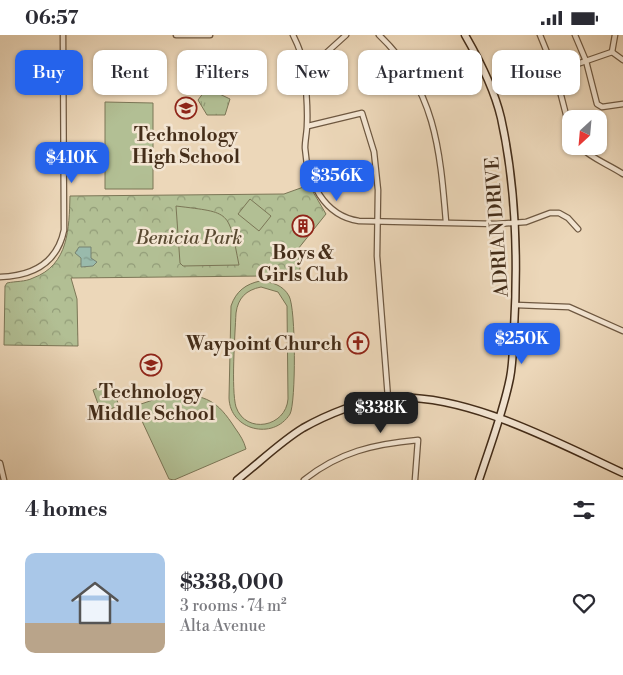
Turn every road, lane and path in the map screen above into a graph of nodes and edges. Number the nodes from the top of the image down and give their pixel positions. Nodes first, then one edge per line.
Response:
1 (63, 35) edge
2 (177, 35) edge
3 (210, 35) edge
4 (293, 35) edge
5 (346, 35) edge
6 (379, 35) edge
7 (465, 35) edge
8 (540, 35) edge
9 (574, 35) edge
10 (615, 35) edge
11 (298, 50) edge
12 (329, 50) edge
13 (546, 50) edge
14 (612, 52) junction
15 (623, 60) edge
16 (586, 61) junction
17 (580, 63) edge
18 (306, 95) edge
19 (561, 95) edge
20 (623, 104) edge
21 (565, 110) edge
22 (308, 126) junction
23 (588, 155) edge
24 (623, 174) edge
25 (378, 221) junction
26 (446, 222) junction
27 (514, 223) junction
28 (578, 229) dead end
29 (0, 277) edge
30 (516, 305) junction
31 (623, 331) edge
32 (388, 398) junction
33 (499, 420) junction
34 (0, 463) edge
35 (623, 473) edge
36 (4, 480) edge
37 (237, 480) edge
38 (304, 480) edge
39 (414, 480) edge
40 (479, 480) edge

1 - 29 street
2 - 3 street
4 - 11 street
5 - 12 street
6 - 26 street
7 - 27 street, ADRIAN DRIVE
8 - 13 street
9 - 16 street
10 - 14 street
14 - 15 street
14 - 16 street
16 - 17 street
16 - 20 street
18 - 22 street
19 - 21 street
22 - 25 street
22 - 25 street
23 - 24 street
25 - 26 street
25 - 32 street
26 - 27 street
27 - 28 street
27 - 30 street, ADRIAN DRIVE
30 - 31 street
30 - 33 street, ADRIAN DRIVE
32 - 33 street
32 - 37 street
33 - 35 street
33 - 40 street, ADRIAN DRIVE
34 - 36 street
38 - 39 street

